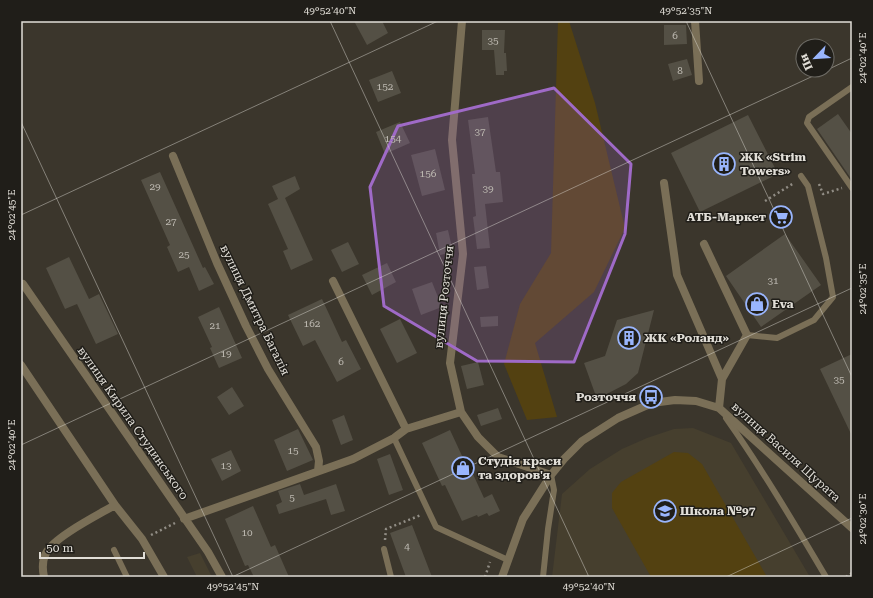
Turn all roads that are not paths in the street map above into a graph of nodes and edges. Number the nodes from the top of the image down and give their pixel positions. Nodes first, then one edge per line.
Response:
1 (462, 21) edge
2 (695, 21) edge
3 (699, 81) dead end
4 (852, 87) edge
5 (173, 156) dead end
6 (801, 176) dead end
7 (664, 183) dead end
8 (851, 187) edge
9 (704, 244) dead end
10 (333, 281) dead end
11 (23, 284) dead end
12 (747, 335) junction
13 (21, 365) edge
14 (722, 379) junction
15 (719, 408) junction
16 (461, 412) junction
17 (406, 429) junction
18 (394, 438) junction
19 (318, 471) junction
20 (551, 475) junction
21 (115, 505) junction
22 (184, 519) junction
23 (852, 528) edge
24 (384, 549) road end
25 (114, 550) dead end
26 (508, 560) junction
27 (44, 577) edge
28 (127, 577) edge
29 (164, 577) edge
30 (222, 577) edge
31 (391, 577) edge
32 (502, 577) edge
33 (543, 577) edge
34 (826, 577) edge

1 - 16 street, вулиця Розточчя
2 - 3 street
4 - 8 lane
5 - 19 street, вулиця Дмитра Багалія
6 - 12 lane
7 - 14 street
9 - 12 street
10 - 17 street
11 - 22 street, вулиця Кирила Студинського
12 - 14 street
13 - 21 street
14 - 15 street
15 - 20 street, вулиця Василя Щурата
15 - 23 street, вулиця Василя Щурата
15 - 34 lane
16 - 17 street
16 - 20 street, вулиця Розточчя
17 - 18 street
18 - 19 street
18 - 26 lane
19 - 22 street
20 - 26 street, вулиця Василя Щурата
20 - 33 lane
21 - 27 street
21 - 29 street
22 - 30 street, вулиця Кирила Студинського
24 - 31 lane
25 - 28 lane
26 - 32 street, вулиця Василя Щурата

